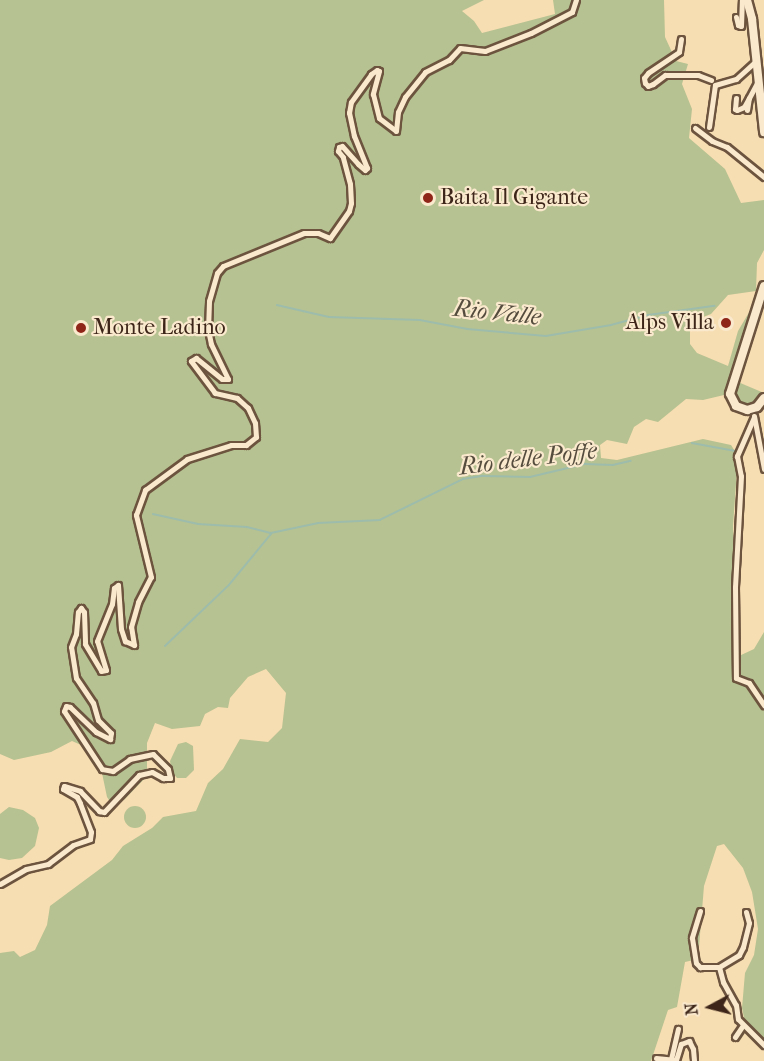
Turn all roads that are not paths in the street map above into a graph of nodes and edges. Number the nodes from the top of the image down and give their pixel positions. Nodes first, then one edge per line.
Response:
1 (576, 0) edge
2 (742, 0) edge
3 (747, 0) edge
4 (736, 17) dead end
5 (681, 39) dead end
6 (756, 61) junction
7 (725, 81) junction
8 (758, 81) junction
9 (736, 98) dead end
10 (749, 98) junction
11 (747, 110) dead end
12 (709, 127) dead end
13 (695, 129) dead end
14 (764, 132) edge
15 (764, 177) edge
16 (764, 286) edge
17 (764, 399) edge
18 (753, 413) junction
19 (764, 469) edge
20 (764, 705) edge
21 (0, 884) edge
22 (700, 911) dead end
23 (747, 912) dead end
24 (719, 968) junction
25 (743, 1025) junction
26 (678, 1029) dead end
27 (735, 1036) dead end
28 (764, 1045) edge
29 (656, 1058) dead end
30 (670, 1059) junction
31 (694, 1061) edge

1 - 21 street
2 - 4 street
3 - 6 main road
5 - 7 street
6 - 7 street
6 - 8 main road
7 - 12 street
8 - 10 street
8 - 14 main road
9 - 10 street
10 - 11 street
13 - 15 street
16 - 18 main road
17 - 18 main road
18 - 19 street
18 - 20 street
22 - 24 street
23 - 24 street
24 - 25 street
25 - 27 street
25 - 28 street
26 - 30 street
29 - 30 street
30 - 31 street

